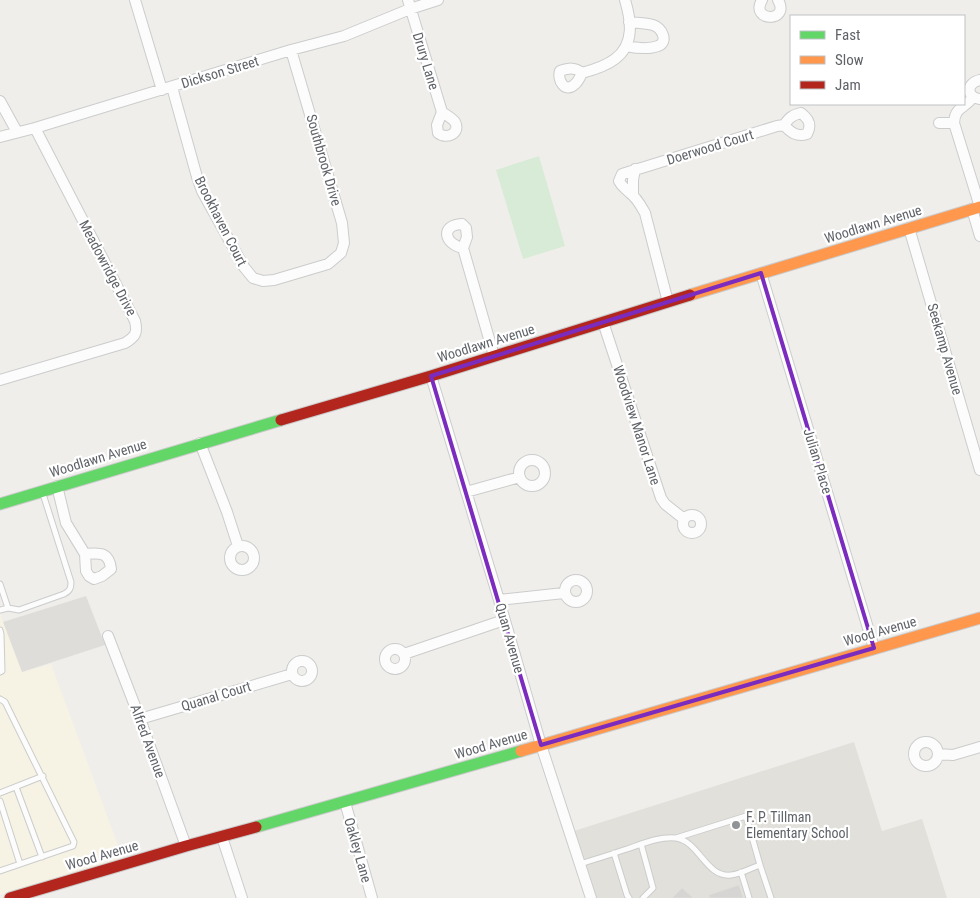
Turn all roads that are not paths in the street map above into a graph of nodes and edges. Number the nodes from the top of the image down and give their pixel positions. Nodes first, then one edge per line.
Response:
1 (135, 0) edge
2 (438, 0) edge
3 (625, 0) edge
4 (762, 0) edge
5 (778, 0) edge
6 (409, 4) edge
7 (629, 22) junction
8 (626, 46) junction
9 (291, 50) junction
10 (582, 73) dead end
11 (980, 80) edge
12 (167, 89) junction
13 (977, 98) edge
14 (0, 101) edge
15 (965, 104) edge
16 (964, 105) edge
17 (442, 112) dead end
18 (939, 123) dead end
19 (954, 123) junction
20 (784, 125) dead end
21 (35, 128) junction
22 (17, 132) junction
23 (0, 137) edge
24 (635, 169) junction
25 (633, 195) junction
26 (977, 207) edge
27 (909, 228) junction
28 (980, 236) edge
29 (463, 248) dead end
30 (328, 264) joint
31 (761, 273) junction
32 (668, 302) junction
33 (603, 322) junction
34 (494, 356) junction
35 (431, 376) junction
36 (0, 380) edge
37 (200, 443) junction
38 (980, 470) edge
39 (520, 476) dead end
40 (57, 486) junction
41 (42, 491) junction
42 (466, 492) junction
43 (0, 504) edge
44 (684, 519) dead end
45 (238, 546) dead end
46 (85, 554) dead end
47 (0, 584) edge
48 (564, 593) dead end
49 (499, 600) junction
50 (8, 608) junction
51 (0, 610) edge
52 (980, 618) edge
53 (504, 620) junction
54 (0, 630) edge
55 (108, 636) dead end
56 (874, 648) junction
57 (404, 654) dead end
58 (0, 672) edge
59 (292, 674) dead end
60 (0, 699) edge
61 (140, 719) junction
62 (541, 745) junction
63 (980, 747) edge
64 (938, 754) dead end
65 (43, 776) junction
66 (16, 787) junction
67 (0, 793) edge
68 (0, 802) edge
69 (345, 802) junction
70 (222, 837) junction
71 (676, 838) junction
72 (641, 844) junction
73 (186, 846) junction
74 (614, 853) junction
75 (42, 857) junction
76 (20, 864) junction
77 (580, 864) junction
78 (760, 865) junction
79 (0, 871) edge
80 (741, 872) junction
81 (10, 898) edge
82 (242, 898) edge
83 (372, 898) edge
84 (591, 898) edge
85 (629, 898) edge
86 (643, 898) edge
87 (749, 898) edge
88 (771, 898) edge

1 - 12 street, Brookhaven Court
2 - 6 street, Dickson Street
3 - 7 street
4 - 5 street
6 - 9 street, Dickson Street
6 - 17 street, Drury Lane
7 - 8 street
7 - 8 street
8 - 10 street
9 - 12 street, Dickson Street
9 - 30 street, Southbrook Drive
11 - 13 street
12 - 21 street, Dickson Street
12 - 30 street, Brookhaven Court
13 - 15 street
14 - 22 street
16 - 19 street
18 - 19 street
19 - 26 street
20 - 24 street, Doerwood Court
21 - 22 street, Dickson Street
21 - 36 street, Meadowridge Drive
22 - 23 street, Dickson Street
24 - 25 street
24 - 25 street, Doerwood Court
25 - 32 street, Doerwood Court
26 - 27 street, Woodlawn Avenue
26 - 28 street
27 - 31 street, Woodlawn Avenue
27 - 38 street, Seekamp Avenue
29 - 34 street
31 - 32 street, Woodlawn Avenue
31 - 56 street, Julian Place
32 - 33 street, Woodlawn Avenue
33 - 34 street, Woodlawn Avenue
33 - 44 street, Woodview Manor Lane
34 - 35 street, Woodlawn Avenue
35 - 37 street, Woodlawn Avenue
35 - 42 street, Quan Avenue
37 - 40 street, Woodlawn Avenue
37 - 45 street
39 - 42 street
40 - 41 street, Woodlawn Avenue
40 - 46 street
41 - 43 street, Woodlawn Avenue
41 - 50 lane
42 - 49 street, Quan Avenue
47 - 50 lane
48 - 49 street
49 - 53 street, Quan Avenue
50 - 51 lane
52 - 56 street, Wood Avenue
53 - 57 street
53 - 62 street, Quan Avenue
54 - 58 lane
55 - 61 street, Alfred Avenue
56 - 62 street, Wood Avenue
59 - 61 street, Quanal Court
60 - 65 lane
61 - 73 street, Alfred Avenue
62 - 69 street, Wood Avenue
62 - 77 street, Quan Avenue
63 - 64 street
65 - 66 lane
65 - 75 lane
66 - 67 lane
66 - 75 lane
68 - 76 lane
69 - 70 street, Wood Avenue
69 - 83 street, Oakley Lane
70 - 73 street, Wood Avenue
70 - 82 street
71 - 72 lane
71 - 78 lane
71 - 80 lane
72 - 74 lane
72 - 86 lane
73 - 81 street, Wood Avenue
74 - 77 lane
74 - 85 lane
75 - 76 lane
76 - 79 lane
77 - 84 street, Quan Avenue
78 - 80 lane
78 - 88 lane
80 - 87 lane

